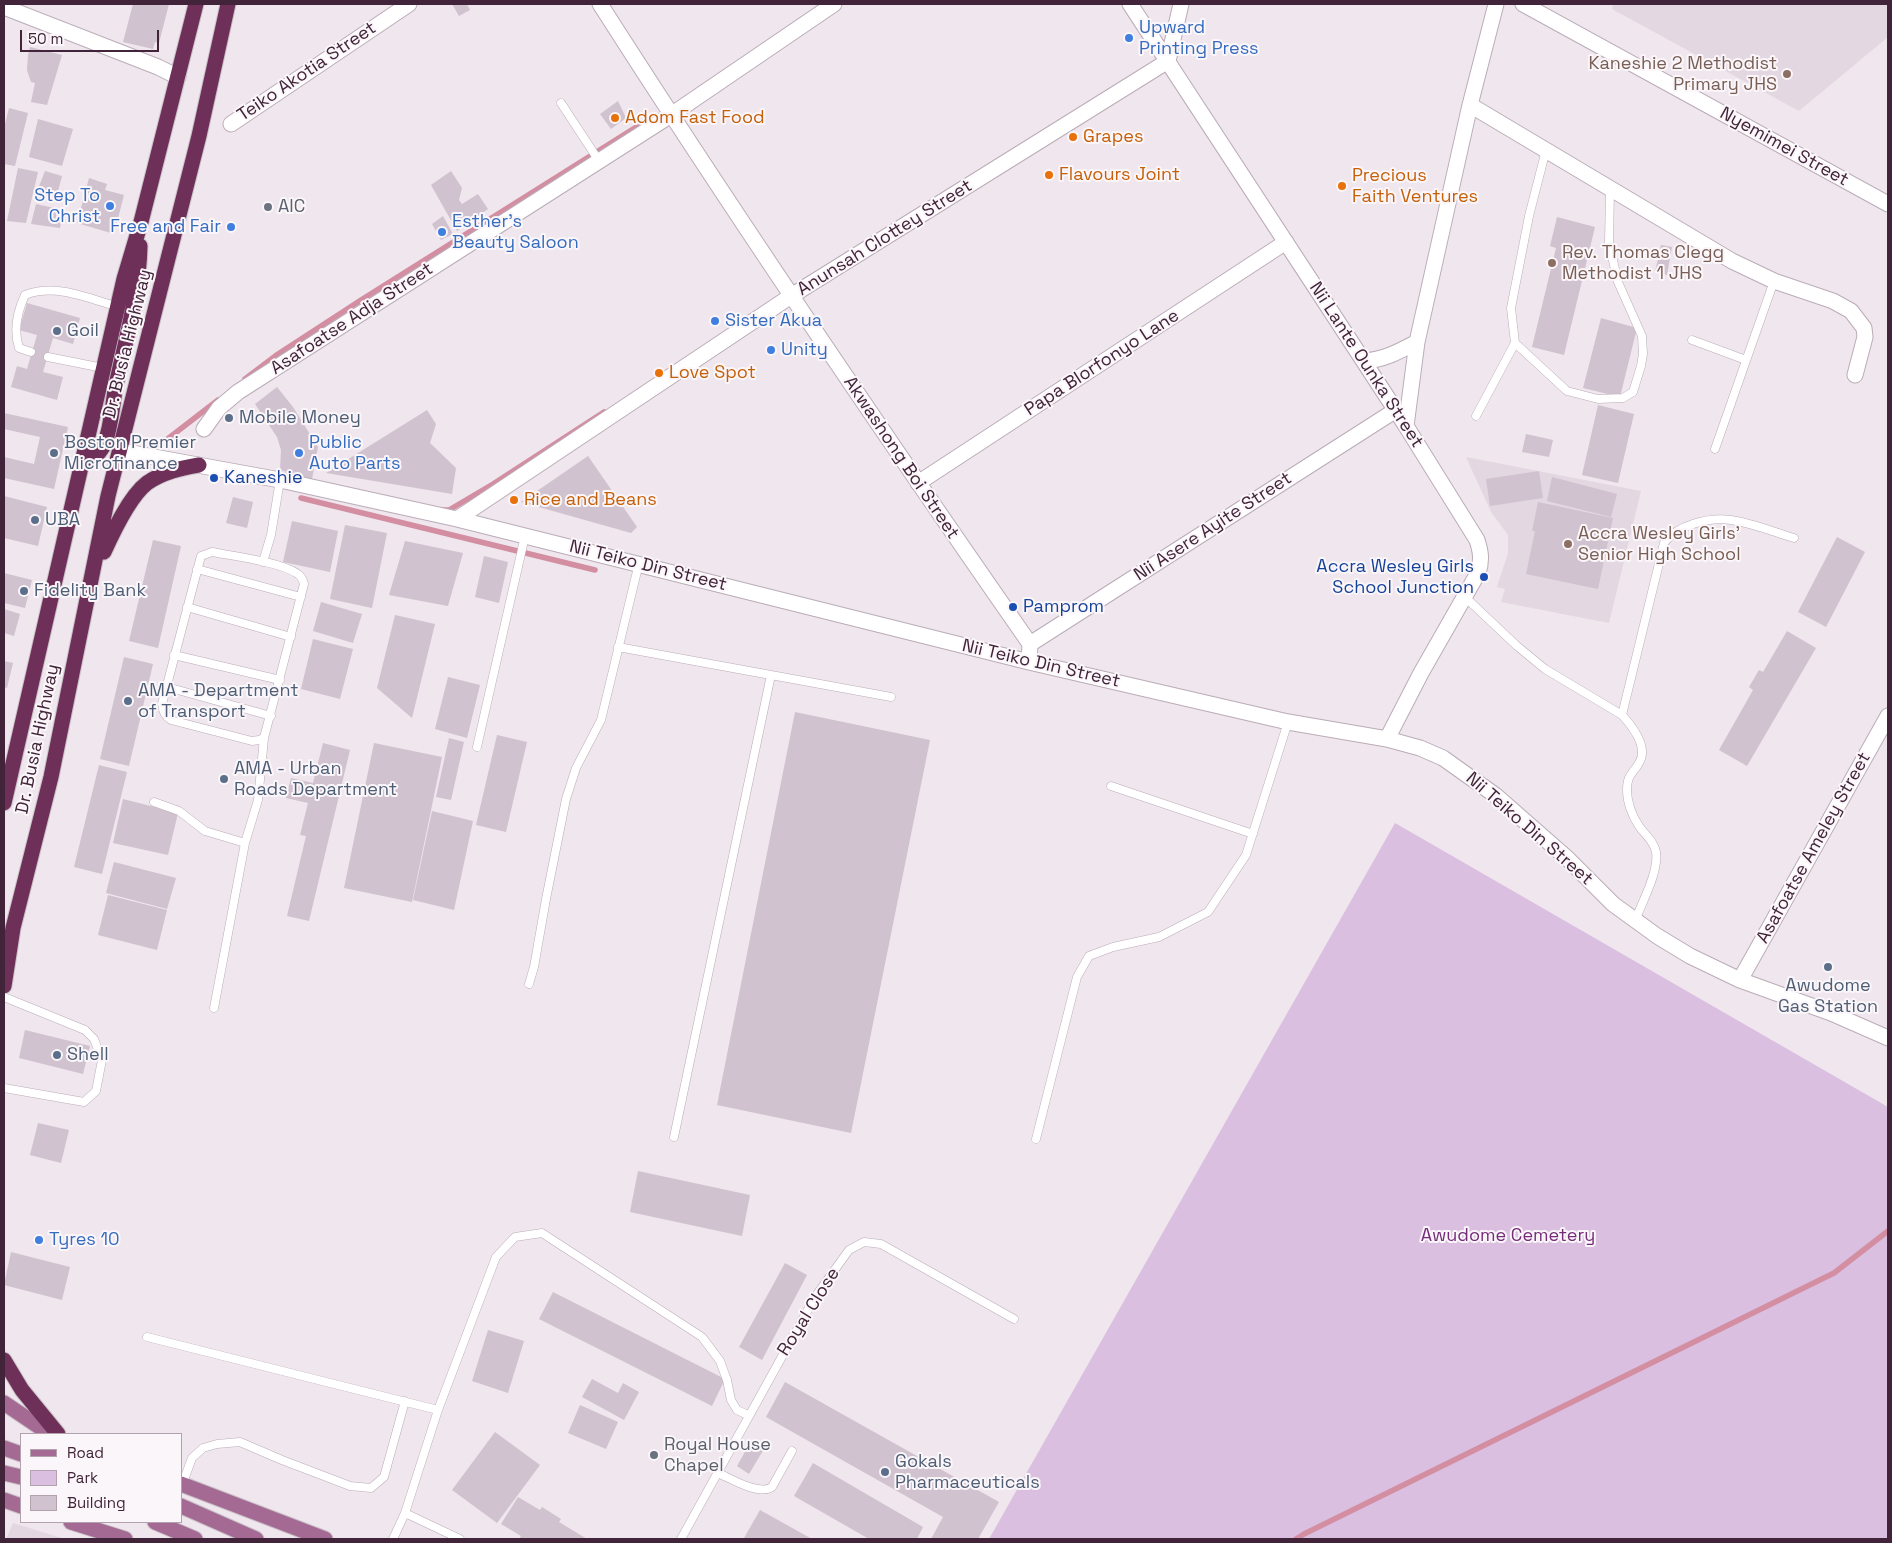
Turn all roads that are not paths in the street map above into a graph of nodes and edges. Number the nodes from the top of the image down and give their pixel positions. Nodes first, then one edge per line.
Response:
1 (196, 4) edge
2 (228, 4) edge
3 (409, 4) edge
4 (600, 4) edge
5 (834, 4) edge
6 (1130, 4) edge
7 (1181, 4) edge
8 (1496, 4) edge
9 (1523, 4) edge
10 (4, 7) edge
11 (1168, 61) junction
12 (178, 77) junction
13 (561, 103) dead end
14 (1470, 105) junction
15 (671, 114) junction
16 (231, 124) dead end
17 (1546, 150) junction
18 (599, 160) junction
19 (1610, 187) junction
20 (1888, 204) edge
21 (141, 222) junction
22 (1286, 242) junction
23 (1774, 281) junction
24 (791, 296) junction
25 (118, 307) junction
26 (1692, 340) dead end
27 (1417, 342) junction
28 (1515, 343) junction
29 (31, 352) dead end
30 (48, 357) dead end
31 (1746, 360) junction
32 (1364, 361) junction
33 (103, 368) junction
34 (1855, 375) dead end
35 (1396, 410) junction
36 (1476, 416) dead end
37 (1406, 426) junction
38 (204, 429) dead end
39 (1715, 449) dead end
40 (121, 451) junction
41 (82, 466) junction
42 (199, 466) junction
43 (280, 480) junction
44 (918, 483) junction
45 (457, 519) junction
46 (525, 536) junction
47 (1794, 538) dead end
48 (263, 562) junction
49 (639, 563) junction
50 (197, 569) junction
51 (92, 582) junction
52 (301, 597) junction
53 (1465, 597) junction
54 (187, 607) junction
55 (291, 636) junction
56 (1030, 644) junction
57 (618, 647) junction
58 (174, 656) junction
59 (1029, 662) junction
60 (771, 675) junction
61 (280, 680) junction
62 (166, 687) junction
63 (891, 697) dead end
64 (1622, 715) junction
65 (271, 716) junction
66 (1888, 716) edge
67 (1288, 722) junction
68 (264, 738) junction
69 (1387, 740) junction
70 (477, 747) dead end
71 (1111, 786) dead end
72 (154, 802) dead end
73 (4, 803) edge
74 (1253, 834) junction
75 (245, 843) junction
76 (1635, 921) junction
77 (1740, 980) junction
78 (529, 984) dead end
79 (4, 986) edge
80 (4, 997) edge
81 (214, 1008) dead end
82 (1888, 1038) edge
83 (4, 1088) edge
84 (674, 1137) dead end
85 (1036, 1139) dead end
86 (1014, 1319) dead end
87 (148, 1337) dead end
88 (4, 1360) edge
89 (405, 1401) junction
90 (4, 1403) edge
91 (438, 1410) junction
92 (748, 1415) junction
93 (49, 1433) edge
94 (57, 1433) edge
95 (4, 1448) edge
96 (792, 1451) dead end
97 (20, 1454) edge
98 (4, 1472) edge
99 (718, 1473) junction
100 (20, 1477) edge
101 (182, 1484) edge
102 (4, 1500) edge
103 (20, 1506) edge
104 (182, 1506) edge
105 (405, 1513) junction
106 (74, 1523) edge
107 (156, 1523) edge
108 (125, 1539) edge
109 (195, 1539) edge
110 (256, 1539) edge
111 (325, 1539) edge
112 (393, 1539) edge
113 (460, 1539) edge
114 (681, 1539) edge

1 - 12 highway, Dr. Busia Highway
2 - 40 highway, Dr. Busia Highway
3 - 16 street, Teiko Akotia Street
4 - 15 street, Akwashong Boi Street
5 - 15 street, Asafoatse Adja Street
6 - 11 street, Nii Lante Ounka Street
7 - 11 street
8 - 14 street
9 - 20 street, Nyemimei Street
10 - 12 street
11 - 22 street, Nii Lante Ounka Street
11 - 24 street, Anunsah Clottey Street
12 - 21 highway, Dr. Busia Highway
13 - 18 lane
14 - 17 street
14 - 27 street
15 - 18 street, Asafoatse Adja Street
15 - 24 street, Akwashong Boi Street
17 - 19 street
17 - 28 lane
18 - 38 street, Asafoatse Adja Street
19 - 23 street
19 - 28 lane
21 - 25 highway, Dr. Busia Highway
21 - 41 highway
22 - 32 street, Nii Lante Ounka Street
22 - 44 street, Papa Blorfonyo Lane
23 - 31 lane
23 - 34 street
24 - 44 street, Akwashong Boi Street
24 - 45 street, Anunsah Clottey Street
25 - 29 lane
25 - 33 highway, Dr. Busia Highway
26 - 31 lane
27 - 32 street
27 - 37 street
28 - 36 lane
30 - 33 lane
31 - 39 lane
32 - 35 street, Nii Lante Ounka Street
33 - 41 highway, Dr. Busia Highway
35 - 37 street, Nii Lante Ounka Street
35 - 56 street, Nii Asere Ayite Street
37 - 53 street, Nii Lante Ounka Street
40 - 42 street, Nii Teiko Din Street
40 - 51 highway, Dr. Busia Highway
41 - 73 highway, Dr. Busia Highway
42 - 43 street, Nii Teiko Din Street
42 - 51 highway
43 - 45 street, Nii Teiko Din Street
43 - 48 lane
44 - 56 street, Akwashong Boi Street
45 - 46 street, Nii Teiko Din Street
46 - 49 street, Nii Teiko Din Street
46 - 70 lane
47 - 64 lane
48 - 50 lane
48 - 52 lane
49 - 57 lane
49 - 59 street, Nii Teiko Din Street
50 - 52 lane
50 - 54 lane
51 - 79 highway, Dr. Busia Highway
52 - 55 lane
53 - 64 lane
53 - 69 street, Nii Lante Ounka Street
54 - 55 lane
54 - 58 lane
55 - 61 lane
56 - 59 street
57 - 60 lane
57 - 78 lane
58 - 61 lane
58 - 62 lane
59 - 67 street, Nii Teiko Din Street
60 - 63 lane
60 - 84 lane
61 - 65 lane
62 - 65 lane
62 - 68 lane
64 - 76 lane
65 - 68 lane
66 - 77 street, Asafoatse Ameley Street
67 - 69 street, Nii Teiko Din Street
67 - 74 lane
68 - 75 lane
69 - 76 street, Nii Teiko Din Street
71 - 74 lane
72 - 75 lane
74 - 85 lane
75 - 81 lane
76 - 77 street, Nii Teiko Din Street
77 - 82 street, Nii Teiko Din Street
80 - 83 lane
86 - 92 lane, Royal Close
87 - 89 lane
88 - 94 highway
89 - 91 lane
89 - 101 lane
90 - 93 main road
91 - 92 lane
91 - 105 lane
92 - 99 lane, Royal Close
95 - 97 main road
96 - 99 lane
98 - 100 main road
99 - 114 lane, Royal Close
101 - 111 main road
102 - 103 main road
104 - 110 main road
105 - 112 lane
105 - 113 lane
106 - 108 main road
107 - 109 main road

